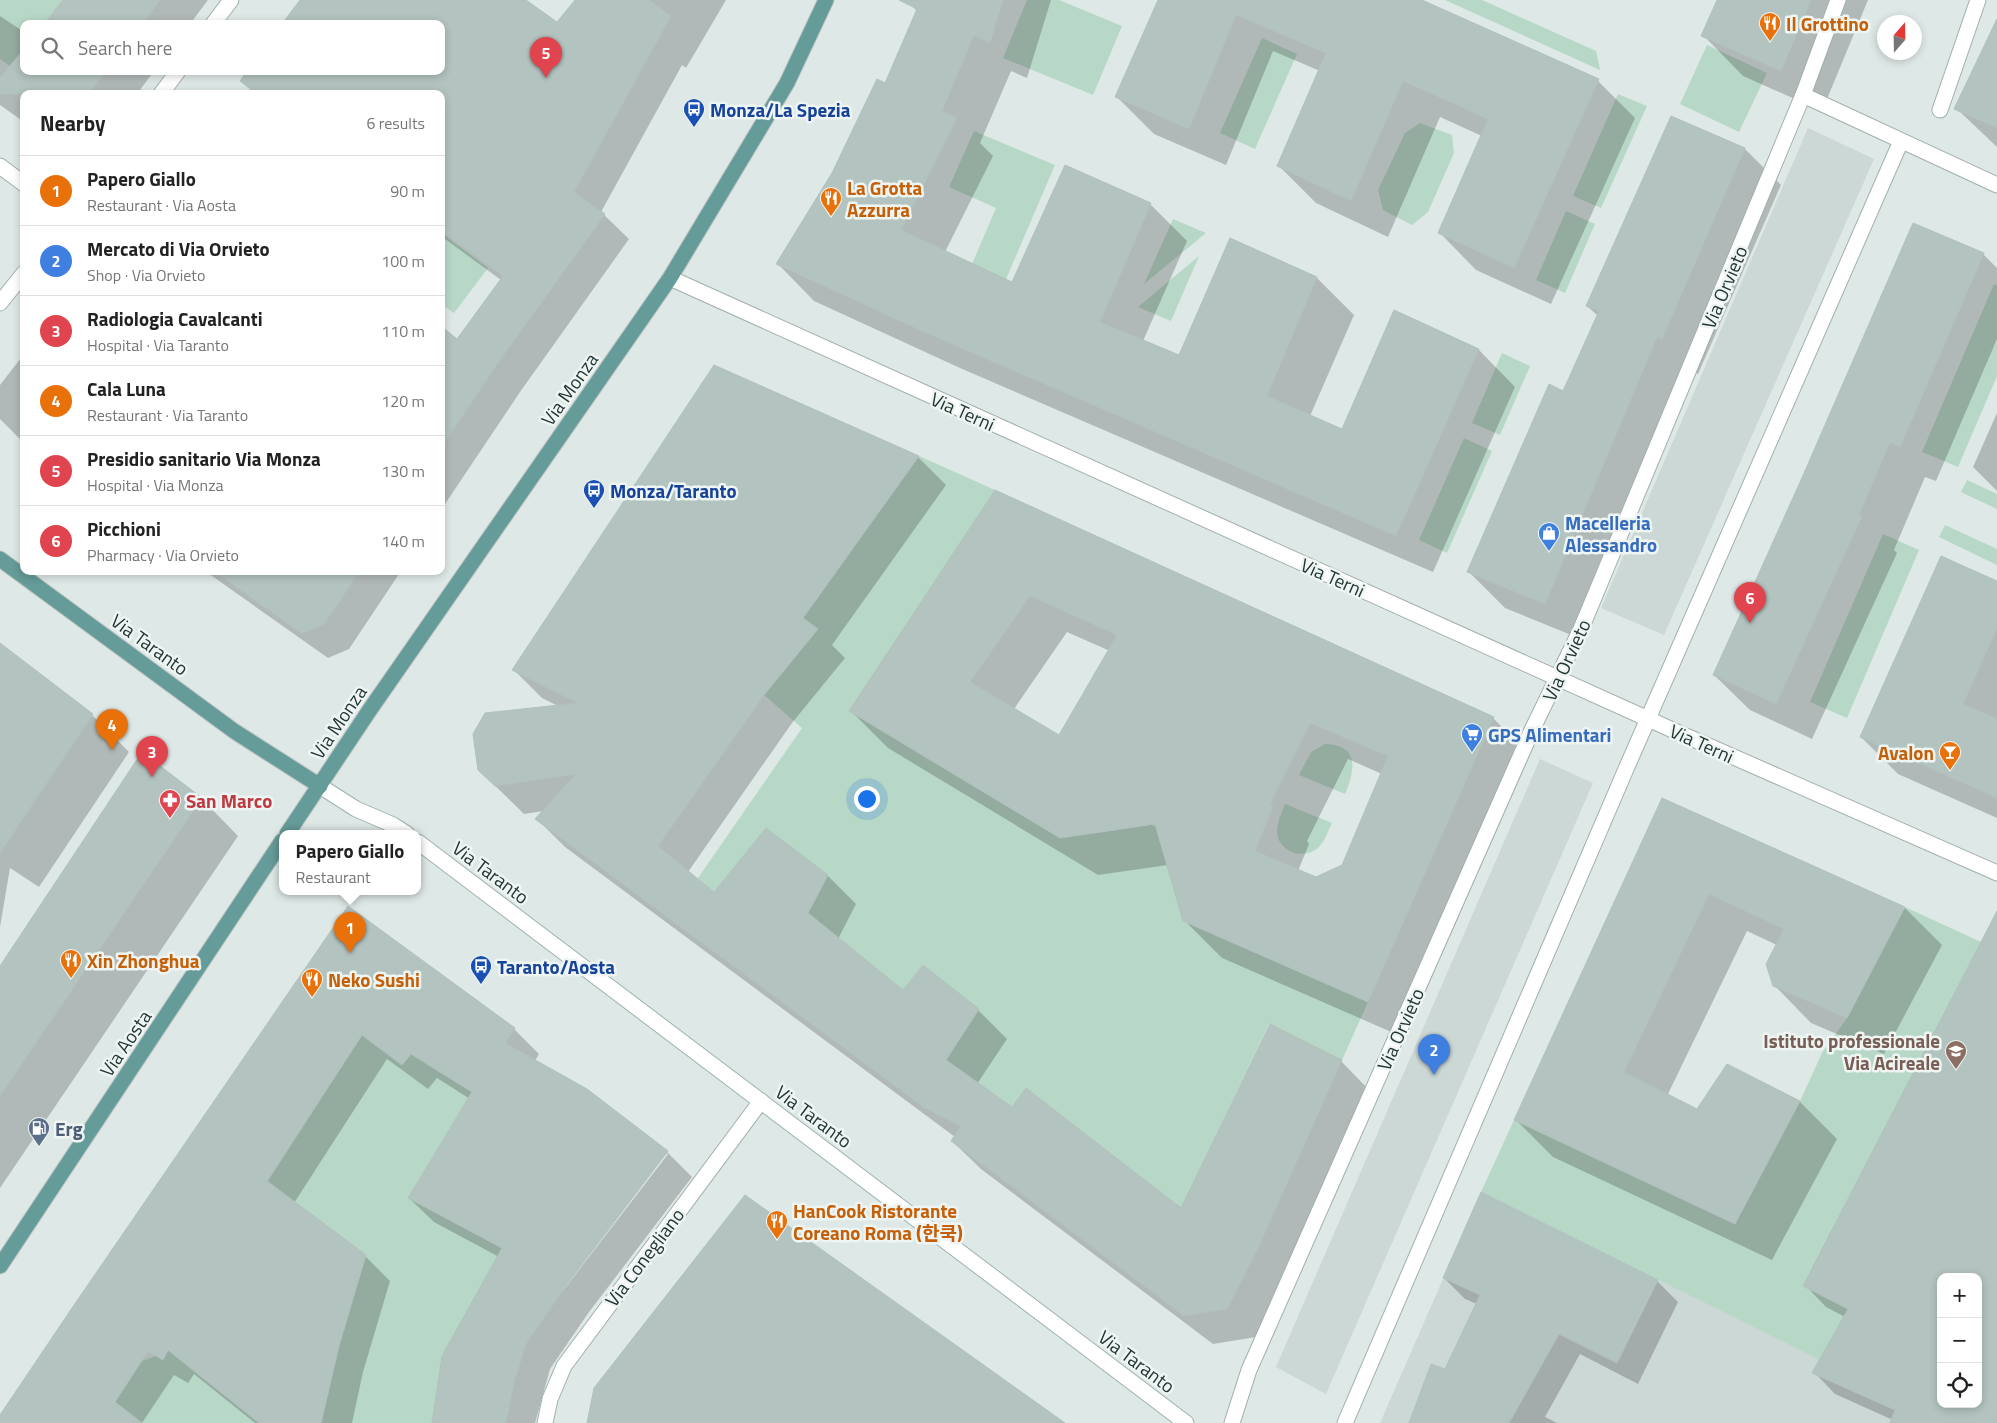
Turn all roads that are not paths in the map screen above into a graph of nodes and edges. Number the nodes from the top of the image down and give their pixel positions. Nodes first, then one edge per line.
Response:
1 (231, 0) edge
2 (826, 0) edge
3 (1838, 0) edge
4 (1978, 0) edge
5 (217, 20) edge
6 (175, 75) edge
7 (163, 90) edge
8 (1803, 95) junction
9 (1940, 110) dead end
10 (1901, 141) junction
11 (0, 166) edge
12 (20, 181) edge
13 (1997, 185) edge
14 (20, 278) edge
15 (670, 278) junction
16 (0, 303) edge
17 (0, 559) edge
18 (20, 574) edge
19 (22, 575) edge
20 (1558, 678) junction
21 (1648, 718) junction
22 (320, 786) junction
23 (290, 830) edge
24 (401, 830) edge
25 (421, 844) edge
26 (279, 847) edge
27 (1997, 873) edge
28 (761, 1101) junction
29 (0, 1266) edge
30 (545, 1423) edge
31 (1186, 1423) edge
32 (1232, 1423) edge
33 (1345, 1423) edge

1 - 5 street
2 - 15 main road, Via Monza
3 - 8 street, Via Orvieto
4 - 9 street
6 - 7 street
8 - 10 street
8 - 20 street, Via Orvieto
10 - 13 street
10 - 21 street
11 - 12 street
14 - 16 street
15 - 20 street, Via Terni
15 - 22 main road, Via Monza
17 - 18 main road, Via Taranto
19 - 22 main road, Via Taranto
20 - 21 street, Via Terni
20 - 32 street, Via Orvieto
21 - 27 street, Via Terni
21 - 33 street
22 - 23 main road
22 - 24 street, Via Taranto
25 - 28 street, Via Taranto
26 - 29 main road, Via Aosta
28 - 30 street, Via Conegliano
28 - 31 street, Via Taranto

